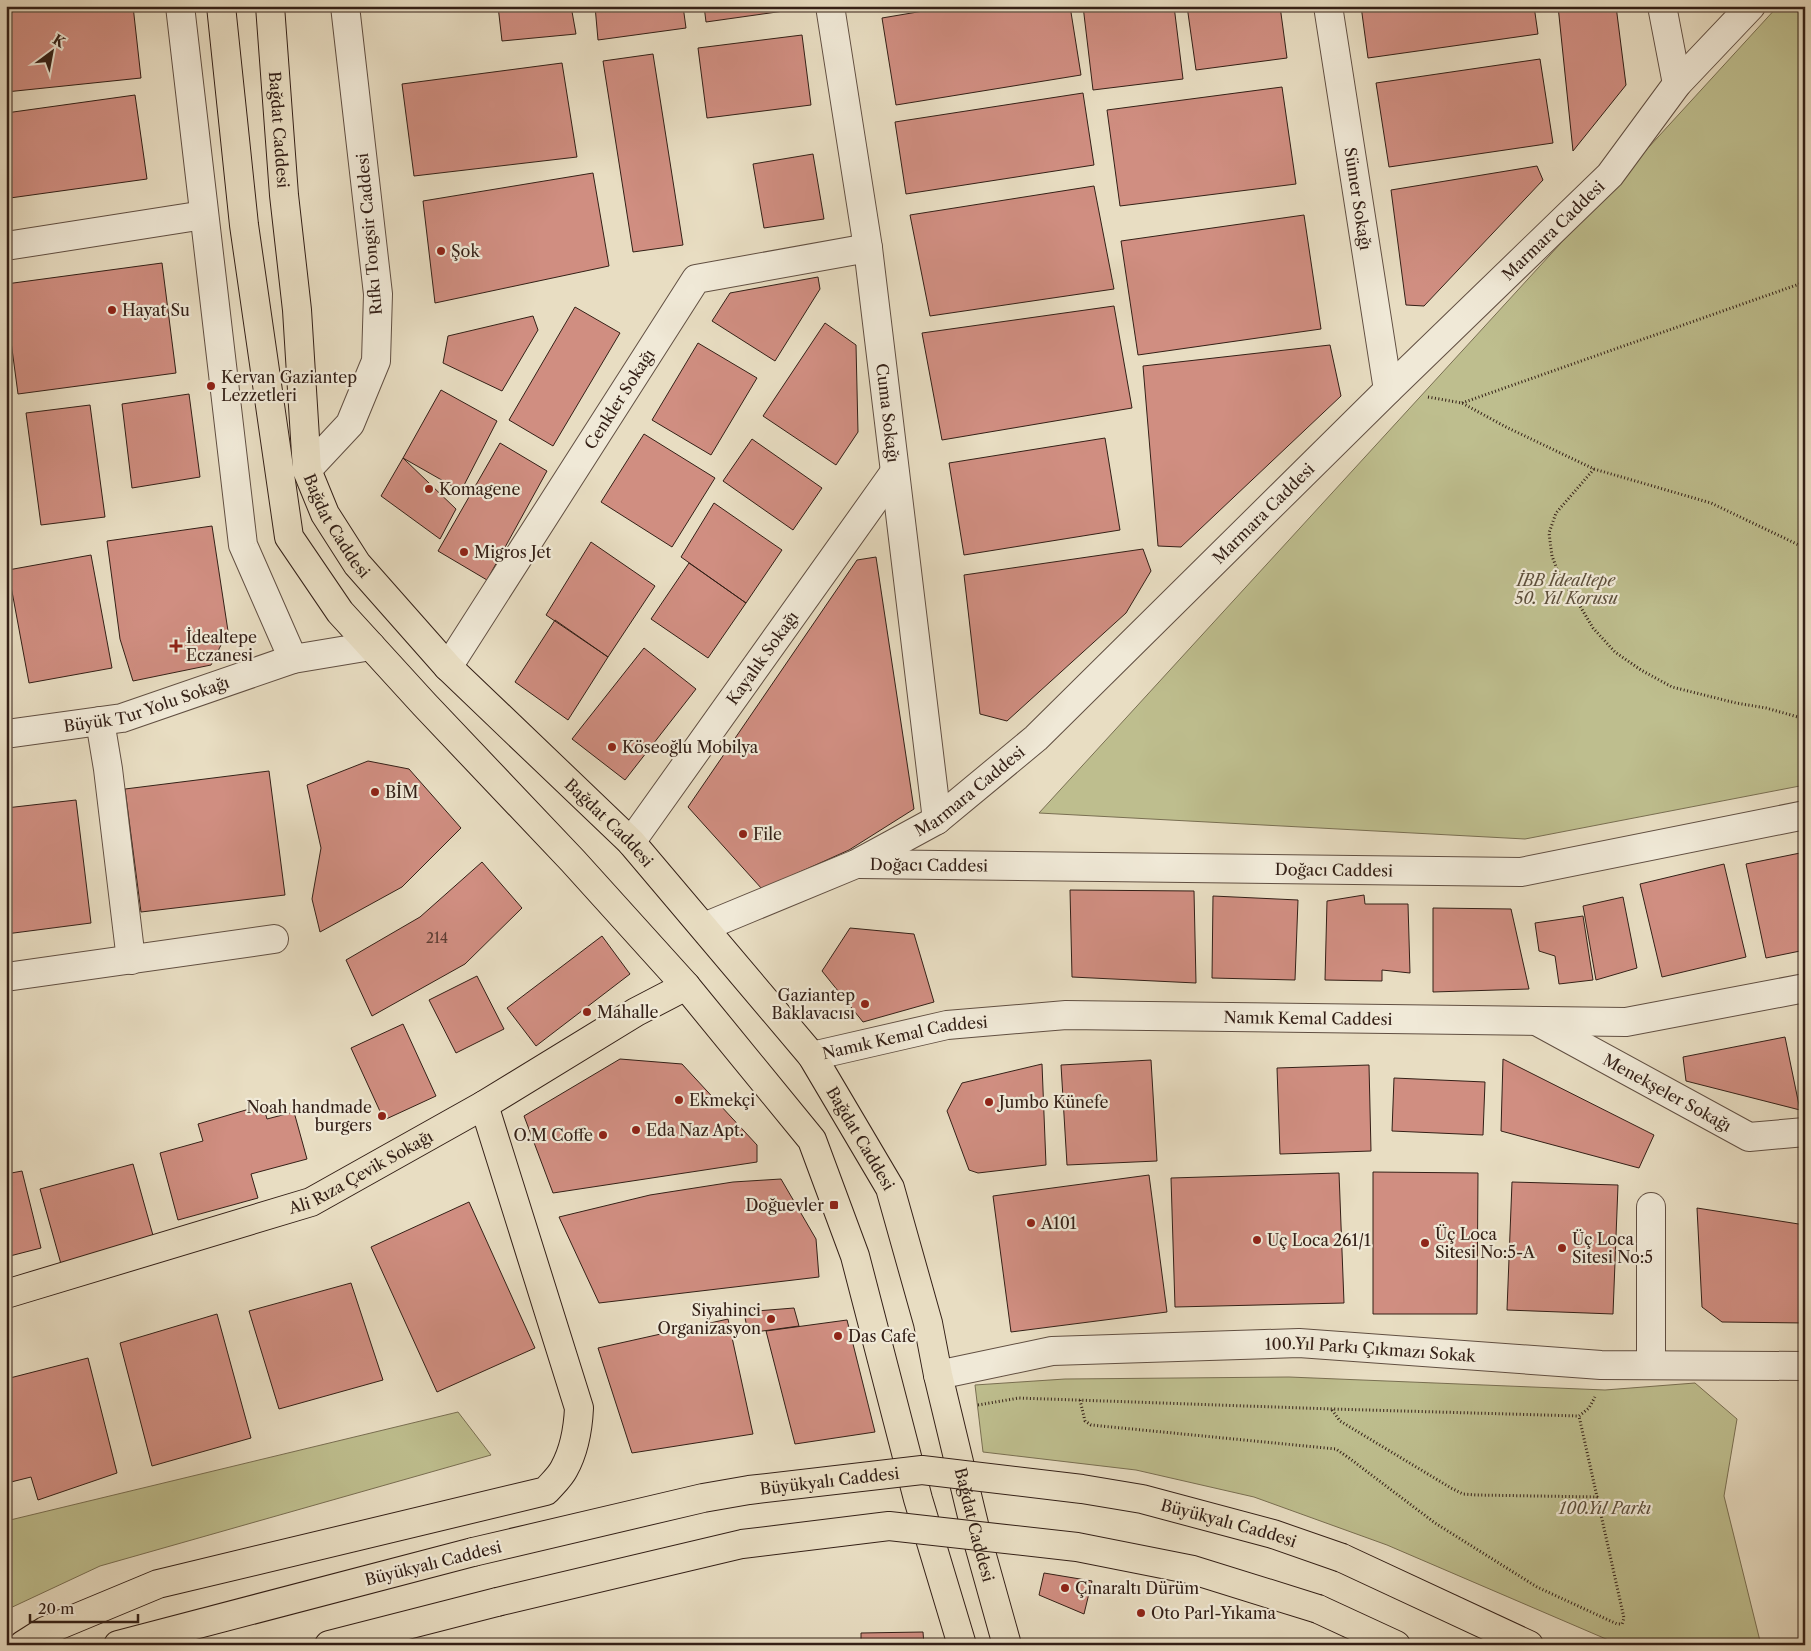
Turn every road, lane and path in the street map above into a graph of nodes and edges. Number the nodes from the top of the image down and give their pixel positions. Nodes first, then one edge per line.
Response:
1 (180, 6) edge
2 (221, 6) edge
3 (270, 6) edge
4 (345, 6) edge
5 (830, 6) edge
6 (1328, 6) edge
7 (1662, 6) edge
8 (1750, 6) edge
9 (1677, 84) junction
10 (204, 216) junction
11 (6, 246) edge
12 (868, 248) junction
13 (1805, 282) edge
14 (1388, 390) junction
15 (1462, 403) junction
16 (1594, 469) junction
17 (307, 470) junction
18 (894, 473) junction
19 (1805, 548) edge
20 (371, 646) junction
21 (293, 659) junction
22 (448, 667) junction
23 (1805, 719) edge
24 (100, 721) junction
25 (6, 734) edge
26 (1805, 815) edge
27 (937, 820) junction
28 (631, 842) junction
29 (856, 864) junction
30 (704, 927) junction
31 (274, 939) dead end
32 (131, 960) junction
33 (6, 977) edge
34 (686, 986) junction
35 (1805, 988) edge
36 (1537, 1021) junction
37 (812, 1056) junction
38 (484, 1104) junction
39 (1805, 1132) edge
40 (1651, 1207) dead end
41 (6, 1294) edge
42 (1601, 1365) junction
43 (1651, 1365) junction
44 (1805, 1366) edge
45 (938, 1375) junction
46 (1080, 1400) junction
47 (1332, 1410) junction
48 (946, 1411) junction
49 (1579, 1416) junction
50 (1598, 1497) junction
51 (1318, 1609) junction
52 (333, 1644) edge
53 (23, 1645) edge
54 (118, 1645) edge
55 (962, 1645) edge
56 (1007, 1645) edge
57 (1373, 1645) edge
58 (1396, 1645) edge
59 (1529, 1645) edge

1 - 10 street
2 - 20 main road, Bağdat Caddesi
3 - 17 main road, Bağdat Caddesi
4 - 17 street, Rıfkı Tongsir Caddesi
5 - 12 street, Cuma Sokağı
6 - 14 street, Sümer Sokağı
7 - 9 street
8 - 9 street, Marmara Caddesi
9 - 14 street, Marmara Caddesi
10 - 11 street
10 - 21 street
12 - 18 street, Cuma Sokağı
12 - 22 street, Cenkler Sokağı
13 - 15 path
14 - 15 path
14 - 27 street, Marmara Caddesi
15 - 16 path
16 - 19 path
16 - 23 path
17 - 22 main road, Bağdat Caddesi
18 - 27 street, Cuma Sokağı
18 - 28 street, Kayalık Sokağı
20 - 21 street, Büyük Tur Yolu Sokağı
20 - 34 main road, Bağdat Caddesi
21 - 24 street, Büyük Tur Yolu Sokağı
22 - 28 main road, Bağdat Caddesi
24 - 25 street, Büyük Tur Yolu Sokağı
24 - 32 street
26 - 29 street, Doğacı Caddesi
27 - 29 street, Marmara Caddesi
28 - 30 main road, Bağdat Caddesi
29 - 30 street, Marmara Caddesi
30 - 37 main road, Bağdat Caddesi
31 - 32 street
32 - 33 street
34 - 38 main road, Ali Rıza Çevik Sokağı
34 - 55 main road, Bağdat Caddesi
35 - 36 street, Namık Kemal Caddesi
36 - 37 street, Namık Kemal Caddesi
36 - 39 street, Menekşeler Sokağı
37 - 45 main road, Bağdat Caddesi
38 - 41 main road, Ali Rıza Çevik Sokağı
38 - 53 main road
40 - 43 street
42 - 43 street, 100.Yıl Parkı Çıkmazı Sokak
42 - 45 street, 100.Yıl Parkı Çıkmazı Sokak
42 - 49 path
43 - 44 street, 100.Yıl Parkı Çıkmazı Sokak
45 - 48 main road, Bağdat Caddesi
46 - 47 path
46 - 48 path
46 - 50 path
47 - 49 path
47 - 50 path
48 - 56 main road, Bağdat Caddesi
49 - 50 path
51 - 52 main road, bridge
51 - 57 main road
51 - 58 main road
54 - 59 main road, Büyükyalı Caddesi, bridge

